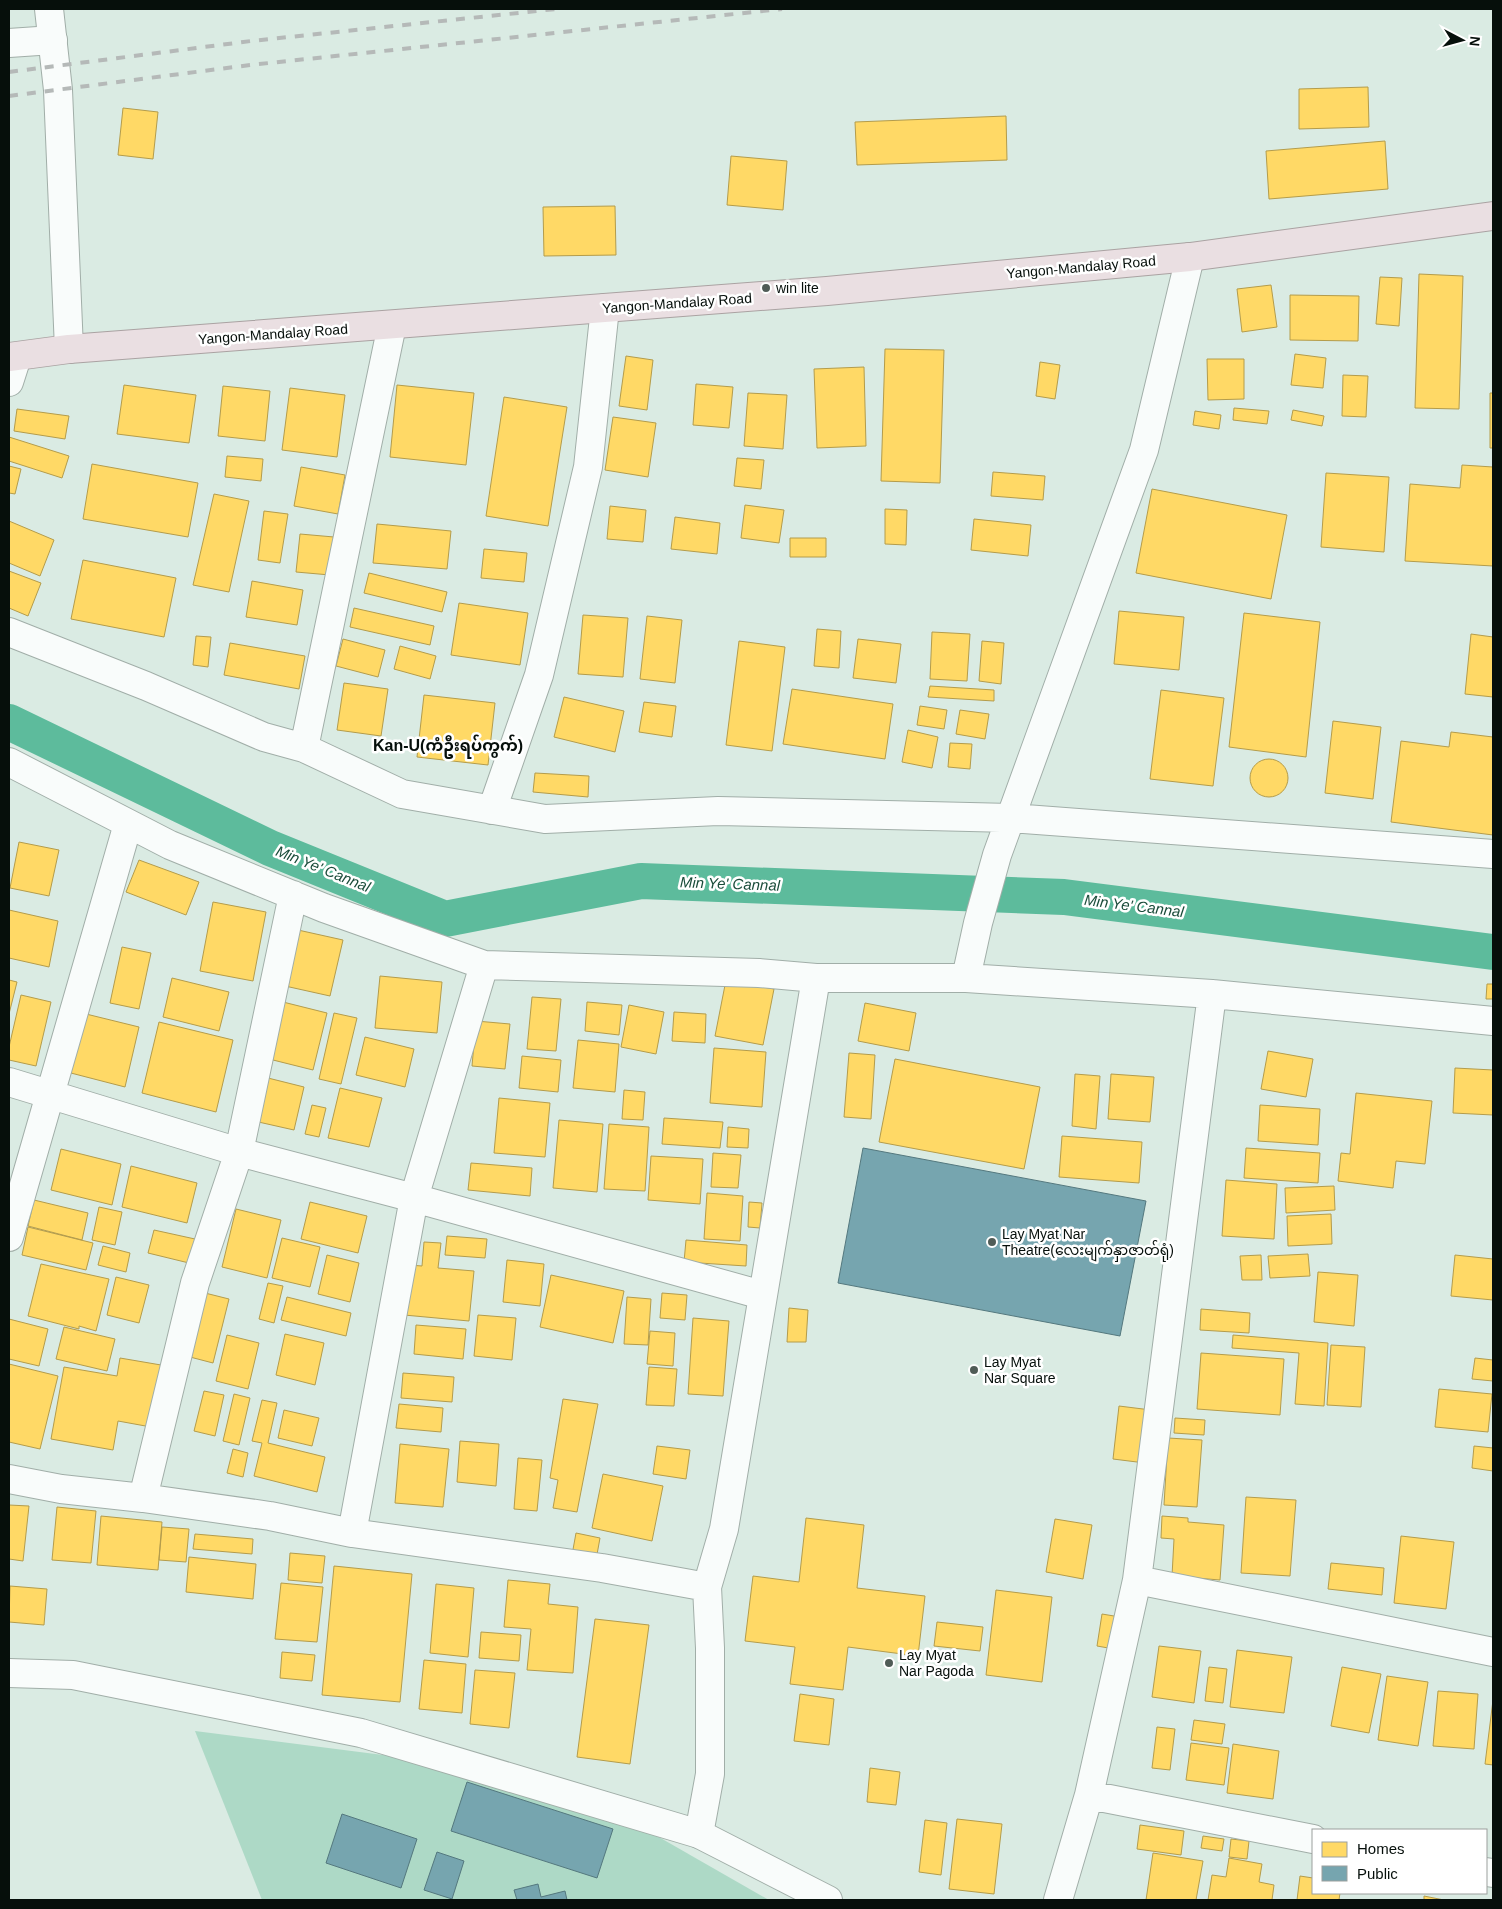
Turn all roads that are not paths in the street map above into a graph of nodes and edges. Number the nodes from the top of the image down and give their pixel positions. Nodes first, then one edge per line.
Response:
1 (49, 9) edge
2 (52, 40) junction
3 (9, 43) edge
4 (1493, 216) edge
5 (1190, 257) junction
6 (605, 308) junction
7 (392, 325) junction
8 (69, 349) junction
9 (13, 357) edge
10 (9, 382) edge
11 (9, 632) edge
12 (304, 748) junction
13 (9, 762) edge
14 (492, 810) junction
15 (1011, 818) junction
16 (128, 824) junction
17 (1493, 854) edge
18 (293, 895) junction
19 (484, 966) junction
20 (816, 978) junction
21 (966, 978) junction
22 (1212, 994) junction
23 (1493, 1021) edge
24 (9, 1082) edge
25 (49, 1095) junction
26 (239, 1152) junction
27 (414, 1198) junction
28 (9, 1237) edge
29 (762, 1295) junction
30 (9, 1479) edge
31 (143, 1498) junction
32 (352, 1533) junction
33 (1137, 1580) junction
34 (706, 1587) junction
35 (1493, 1652) edge
36 (9, 1673) edge
37 (1088, 1795) junction
38 (699, 1834) junction
39 (1312, 1839) edge
40 (828, 1900) edge
41 (1058, 1900) edge

1 - 2 street
2 - 3 street
2 - 8 street
4 - 5 highway, Yangon-Mandalay Road
5 - 6 highway, Yangon-Mandalay Road
5 - 15 street
6 - 7 highway, Yangon-Mandalay Road
6 - 14 street
7 - 8 highway, Yangon-Mandalay Road
7 - 12 street
8 - 9 highway, Yangon-Mandalay Road
9 - 10 street
11 - 12 street
12 - 14 street
13 - 16 street
14 - 15 street
15 - 17 street
15 - 21 street
16 - 18 street
16 - 25 street
18 - 19 street
18 - 26 street
19 - 20 street
19 - 27 street
20 - 21 street
20 - 29 street
21 - 22 street
22 - 23 street
22 - 33 street
24 - 25 street
25 - 26 street
25 - 28 street
26 - 27 street
26 - 31 street
27 - 29 street
27 - 32 street
29 - 34 street
30 - 31 street
31 - 32 street
32 - 34 street
33 - 35 street
33 - 37 street
34 - 38 street
36 - 38 street
37 - 39 street
37 - 41 street
38 - 40 street

